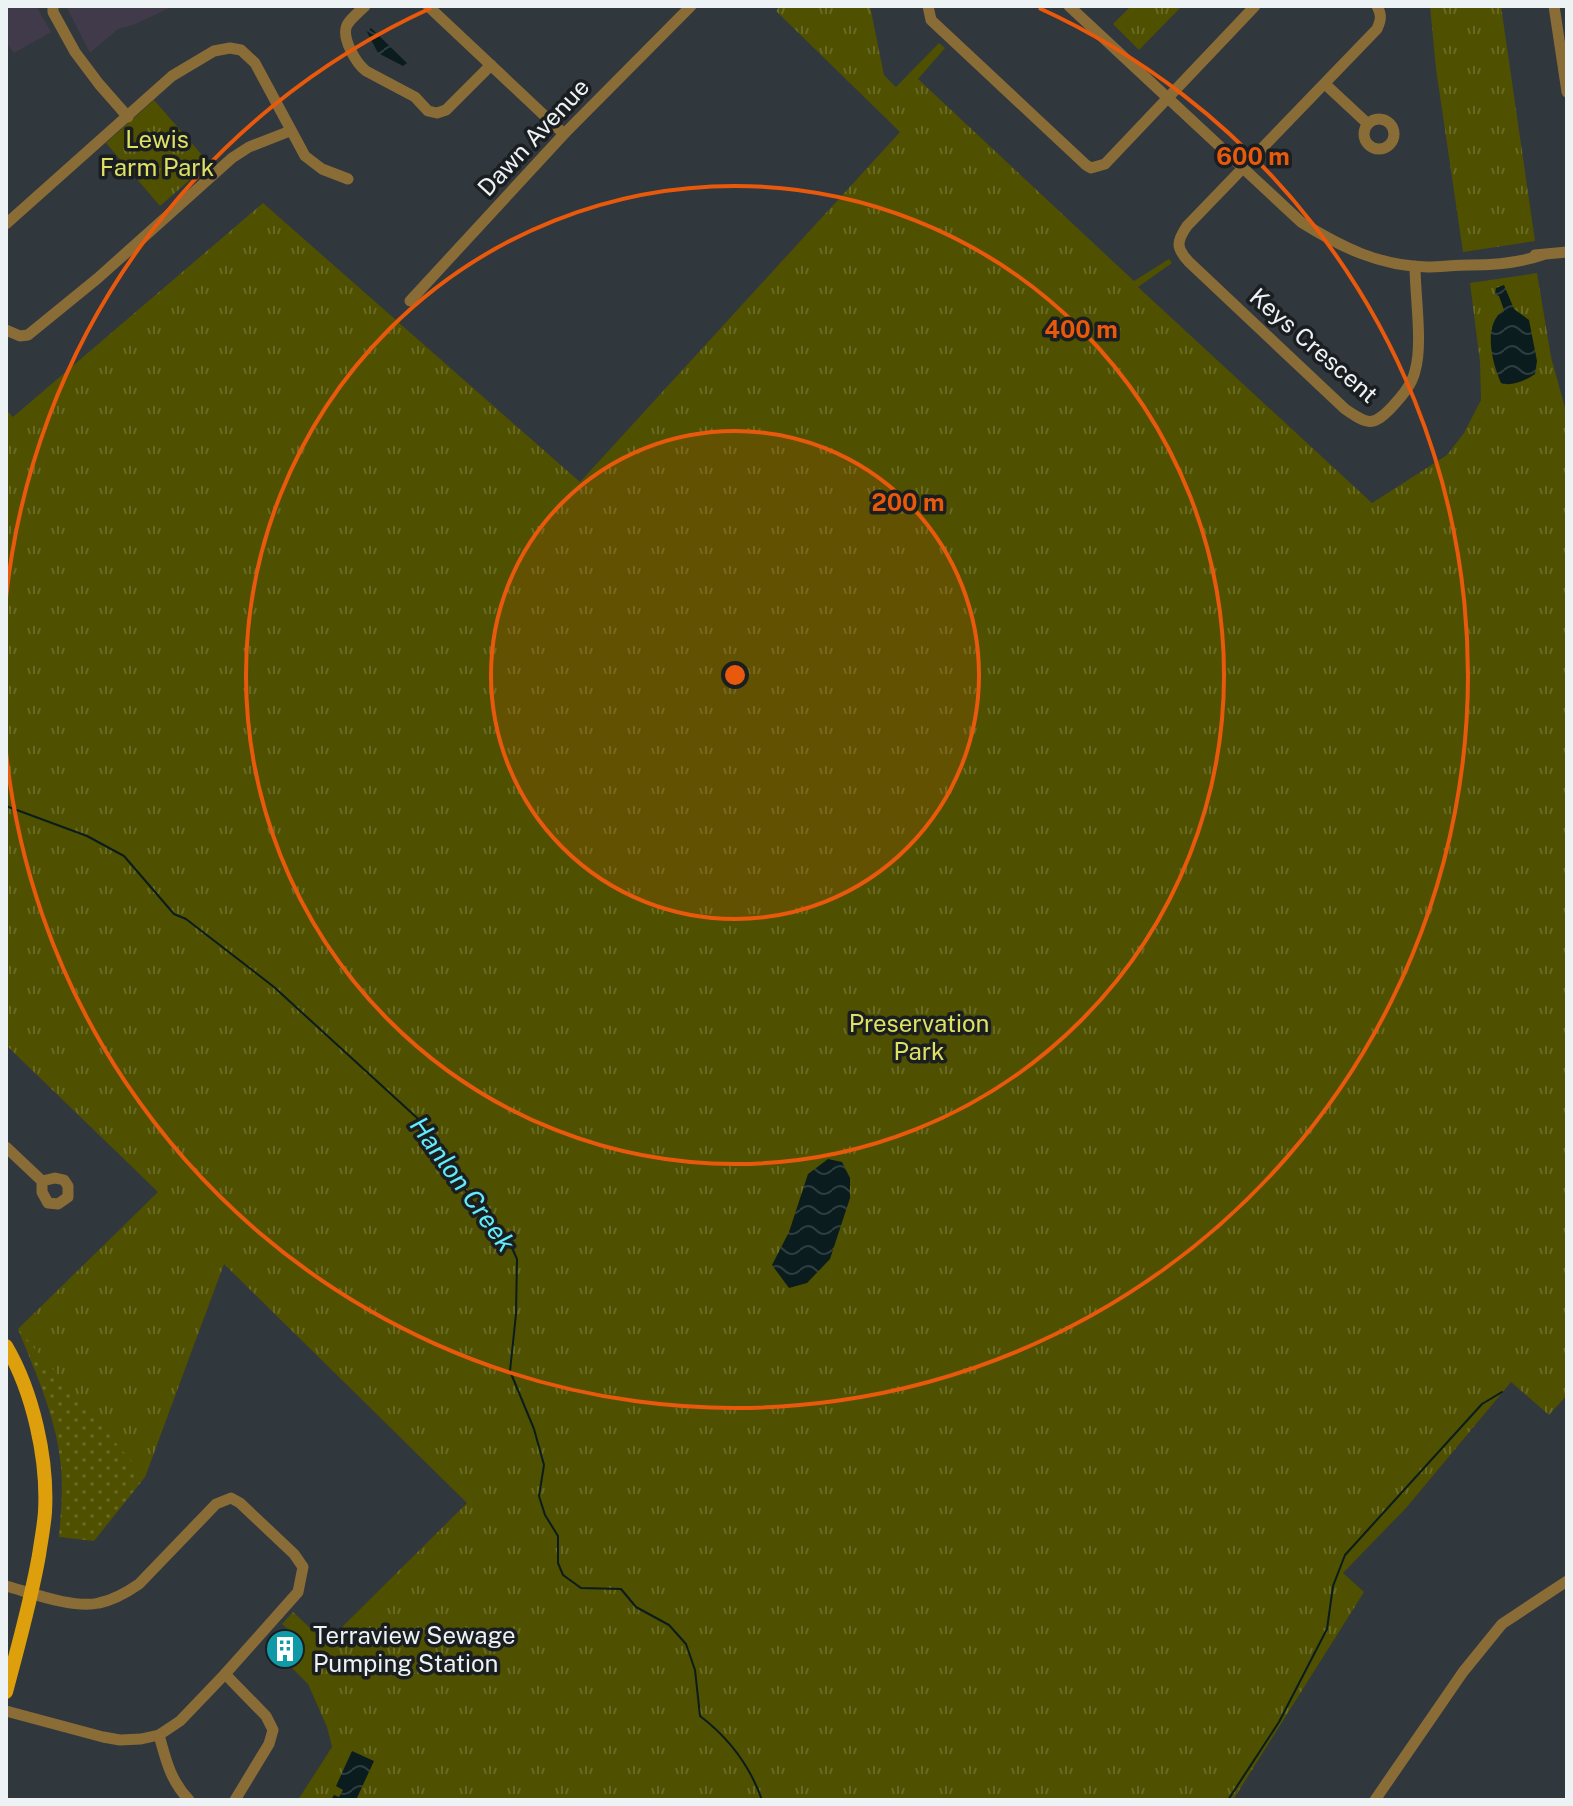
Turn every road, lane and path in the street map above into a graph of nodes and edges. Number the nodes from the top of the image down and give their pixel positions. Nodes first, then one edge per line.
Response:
1 (365, 6) edge
2 (428, 6) edge
3 (691, 6) edge
4 (928, 6) edge
5 (1069, 6) edge
6 (1255, 6) edge
7 (1377, 6) edge
8 (1554, 6) edge
9 (49, 8) edge
10 (1563, 43) edge
11 (491, 65) junction
12 (1325, 84) junction
13 (1567, 92) edge
14 (1168, 98) junction
15 (128, 117) junction
16 (1368, 124) dead end
17 (290, 131) junction
18 (564, 134) junction
19 (1242, 168) junction
20 (348, 179) dead end
21 (6, 224) edge
22 (1567, 252) edge
23 (1415, 266) junction
24 (410, 301) dead end
25 (6, 330) edge
26 (6, 1147) edge
27 (42, 1181) dead end
28 (6, 1346) edge
29 (1567, 1581) edge
30 (6, 1586) edge
31 (32, 1593) junction
32 (225, 1674) junction
33 (6, 1692) edge
34 (6, 1711) edge
35 (159, 1735) junction
36 (189, 1800) edge
37 (235, 1800) edge
38 (1375, 1800) edge

1 - 11 street
2 - 11 street
3 - 18 street, Dawn Avenue
4 - 14 street
5 - 14 street
6 - 14 street
7 - 12 street
8 - 10 street
9 - 15 street
10 - 13 street
11 - 18 street
12 - 16 street
12 - 19 street
14 - 19 street
15 - 17 street
15 - 21 street
17 - 20 street
17 - 25 street
18 - 24 street, Dawn Avenue
19 - 23 street
19 - 23 street, Keys Crescent
22 - 23 street
26 - 27 street
28 - 31 main road
29 - 38 street
30 - 31 street
31 - 32 street
31 - 33 main road
32 - 35 street
32 - 37 street
34 - 35 street
35 - 36 street

